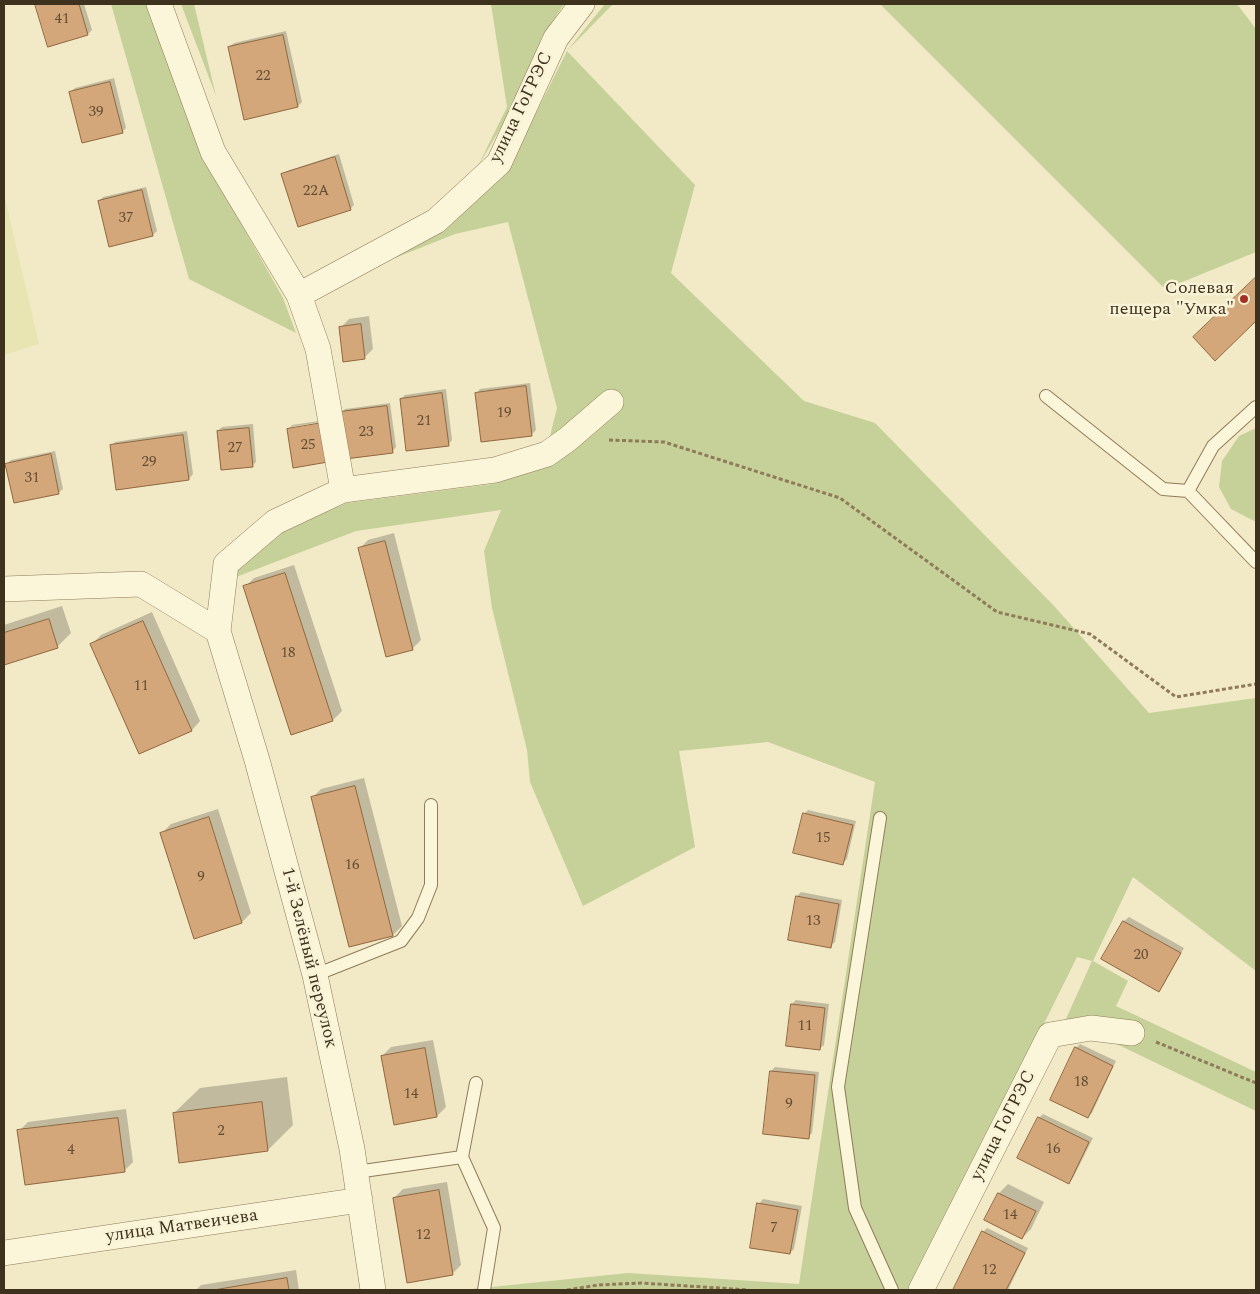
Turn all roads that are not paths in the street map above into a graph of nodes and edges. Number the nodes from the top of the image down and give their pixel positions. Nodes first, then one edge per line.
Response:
1 (159, 4) edge
2 (582, 4) edge
3 (299, 295) junction
4 (1046, 396) dead end
5 (611, 402) dead end
6 (1256, 407) edge
7 (343, 490) junction
8 (1188, 491) junction
9 (1256, 562) edge
10 (4, 589) edge
11 (218, 631) junction
12 (431, 806) dead end
13 (880, 818) dead end
14 (315, 975) junction
15 (1132, 1033) road end
16 (476, 1084) dead end
17 (462, 1157) junction
18 (356, 1172) junction
19 (360, 1200) junction
20 (4, 1253) edge
21 (373, 1290) edge
22 (484, 1290) edge
23 (892, 1290) edge
24 (921, 1290) edge

1 - 3 street
2 - 3 street, улица ГоГРЭС
3 - 7 street
4 - 8 lane
5 - 7 street
6 - 8 lane
7 - 11 street
8 - 9 lane
10 - 11 street
11 - 14 street, 1-й Зелёный переулок
12 - 14 lane
13 - 23 lane
14 - 18 street, 1-й Зелёный переулок
15 - 24 street, улица ГоГРЭС
16 - 17 lane
17 - 18 lane
17 - 22 lane
18 - 19 street, 1-й Зелёный переулок
19 - 20 street, улица Матвеичева
19 - 21 street, 1-й Зелёный переулок

